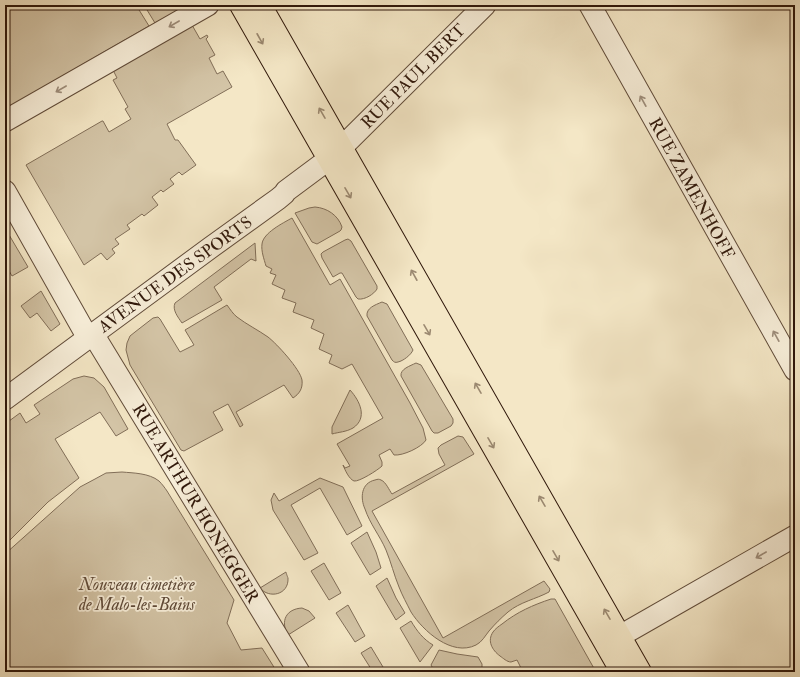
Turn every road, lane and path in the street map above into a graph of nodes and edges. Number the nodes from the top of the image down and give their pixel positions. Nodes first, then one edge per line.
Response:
1 (208, 5) edge
2 (241, 5) edge
3 (260, 5) edge
4 (485, 5) edge
5 (590, 5) edge
6 (5, 121) edge
7 (335, 153) junction
8 (5, 191) edge
9 (90, 336) junction
10 (795, 370) edge
11 (5, 399) edge
12 (795, 536) edge
13 (613, 640) junction
14 (299, 672) edge
15 (622, 672) edge
16 (640, 672) edge

1 -> 6 street
2 -> 7 main road
7 -> 3 main road
4 - 7 street, RUE PAUL BERT
10 -> 5 street, RUE ZAMENHOFF
7 - 9 street, AVENUE DES SPORTS
7 - 13 main road
8 - 9 street, RUE ARTHUR HONEGGER
9 - 11 street, AVENUE DES SPORTS
9 - 14 street, RUE ARTHUR HONEGGER
12 -> 13 street
13 - 15 main road
13 - 16 main road

